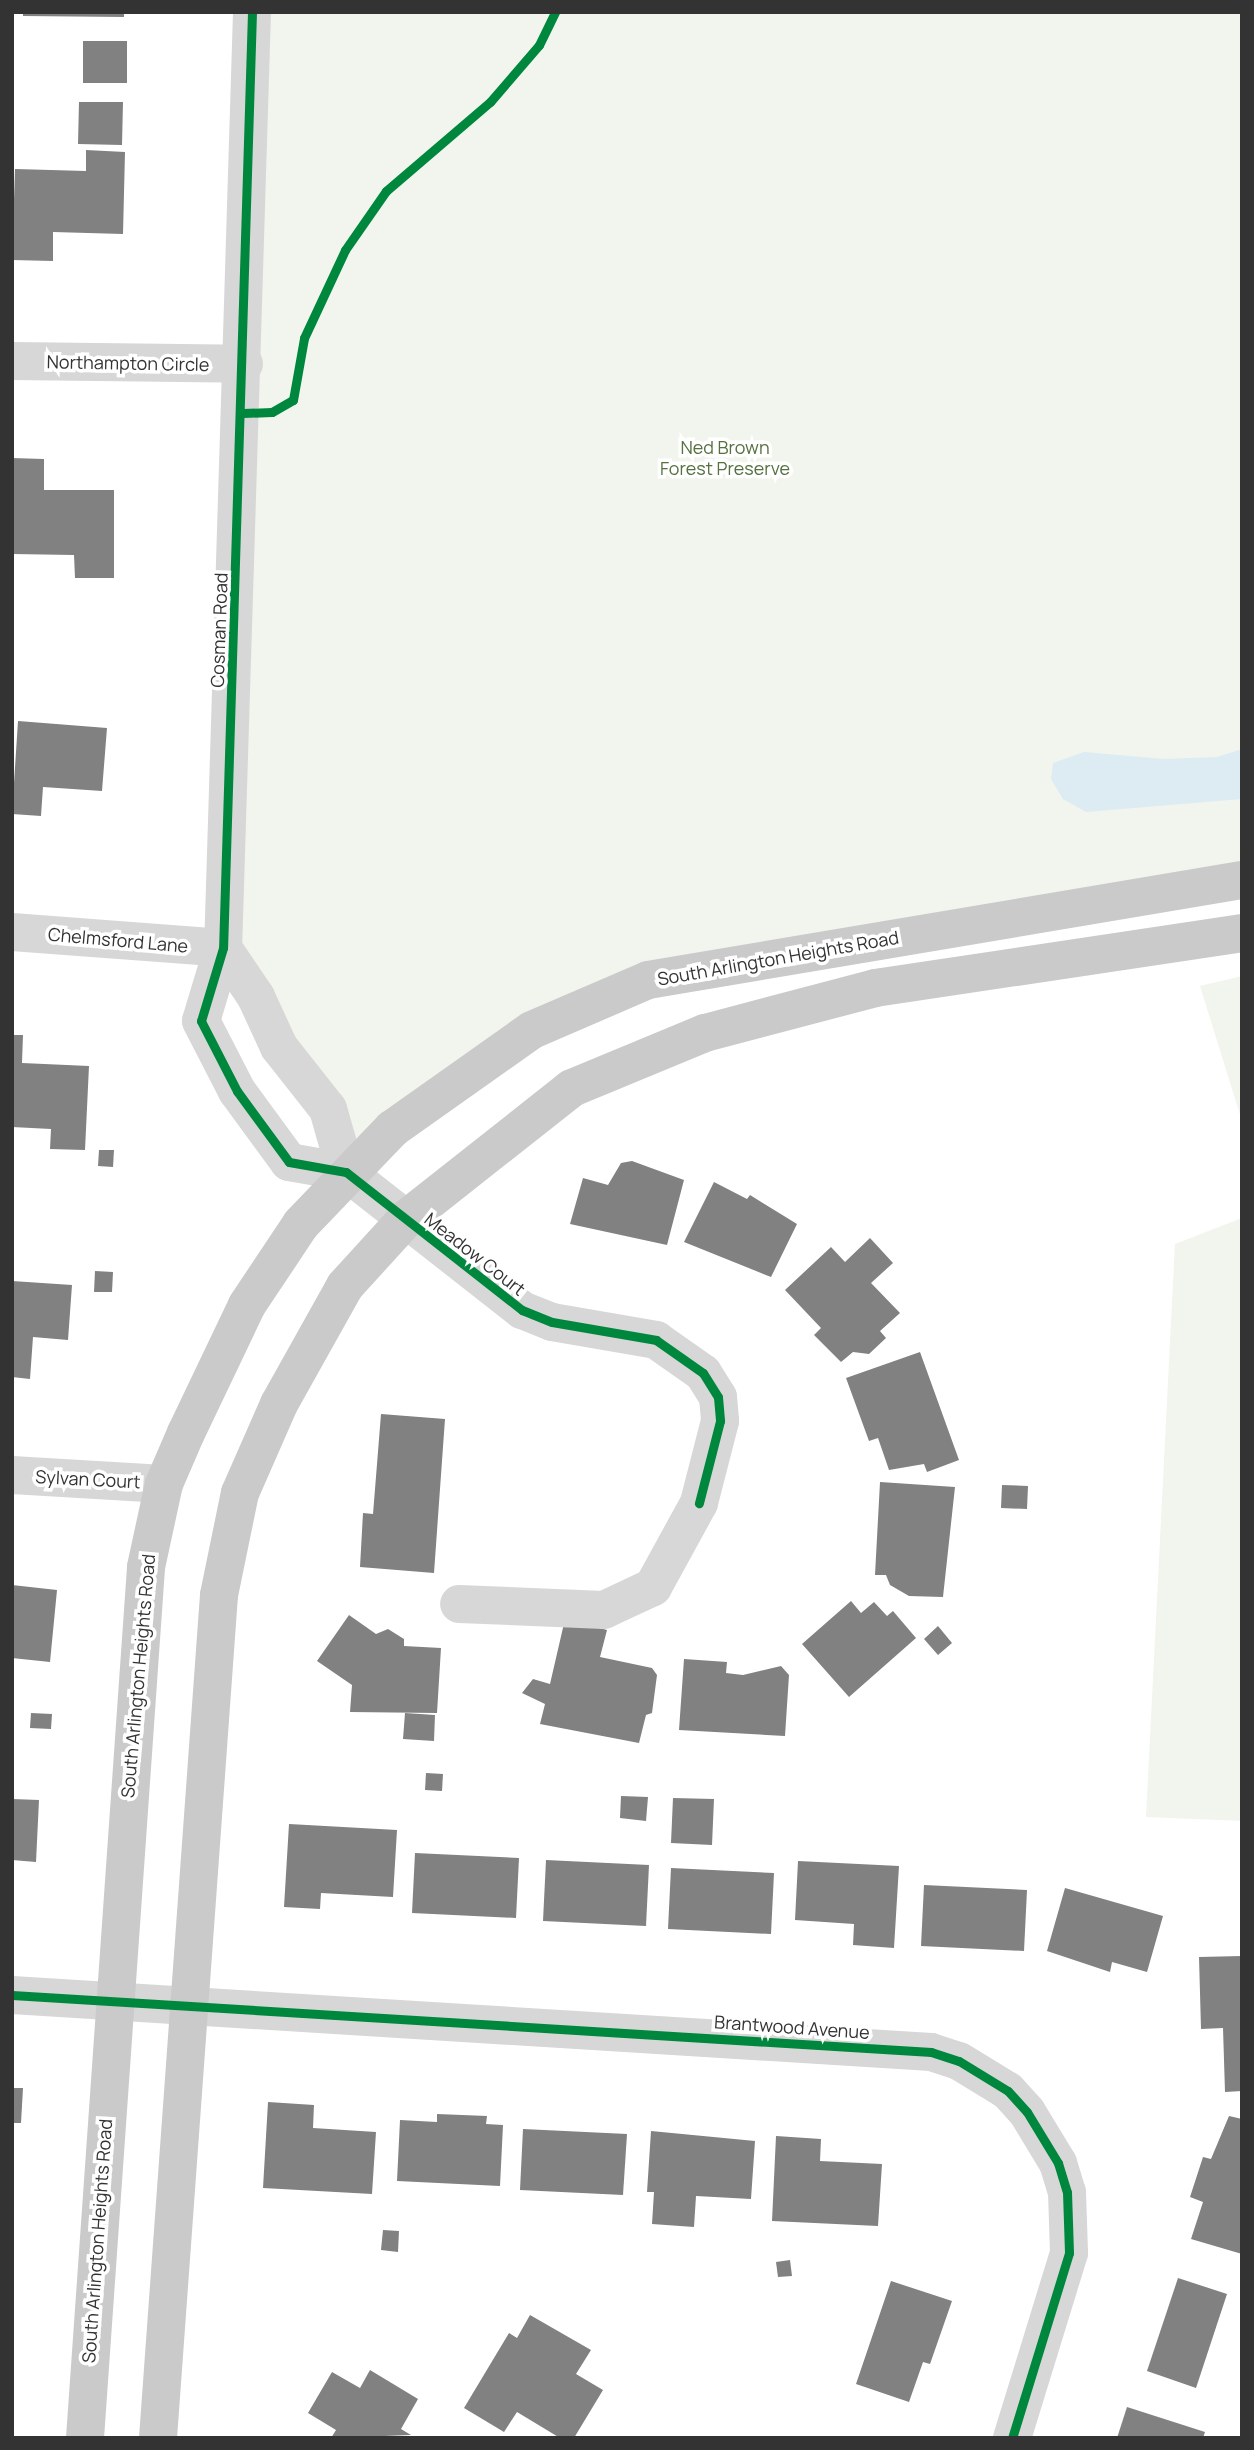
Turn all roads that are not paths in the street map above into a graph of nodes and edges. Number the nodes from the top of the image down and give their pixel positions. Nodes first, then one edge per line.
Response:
1 (252, 12) edge
2 (12, 361) edge
3 (244, 364) junction
4 (1242, 880) edge
5 (12, 932) edge
6 (1242, 933) edge
7 (223, 948) junction
8 (346, 1172) junction
9 (406, 1219) junction
10 (12, 1475) edge
11 (164, 1483) junction
12 (459, 1604) dead end
13 (12, 1995) edge
14 (113, 2000) junction
15 (191, 2004) junction
16 (85, 2438) edge
17 (158, 2438) edge
18 (1012, 2438) edge

1 - 3 street, Cosman Road
2 - 3 street, Northampton Circle
3 - 7 street, Cosman Road
4 - 8 main road, South Arlington Heights Road
5 - 7 street, Chelmsford Lane
6 - 9 main road
7 - 8 street
7 - 8 street, Cosman Road
8 - 9 street, Meadow Court
8 - 11 main road, South Arlington Heights Road
9 - 12 street, Meadow Court
9 - 15 main road
10 - 11 street, Sylvan Court
11 - 14 main road, South Arlington Heights Road
13 - 14 street, Brantwood Avenue
14 - 15 street, Brantwood Avenue
14 - 16 main road, South Arlington Heights Road
15 - 17 main road
15 - 18 street, Brantwood Avenue

